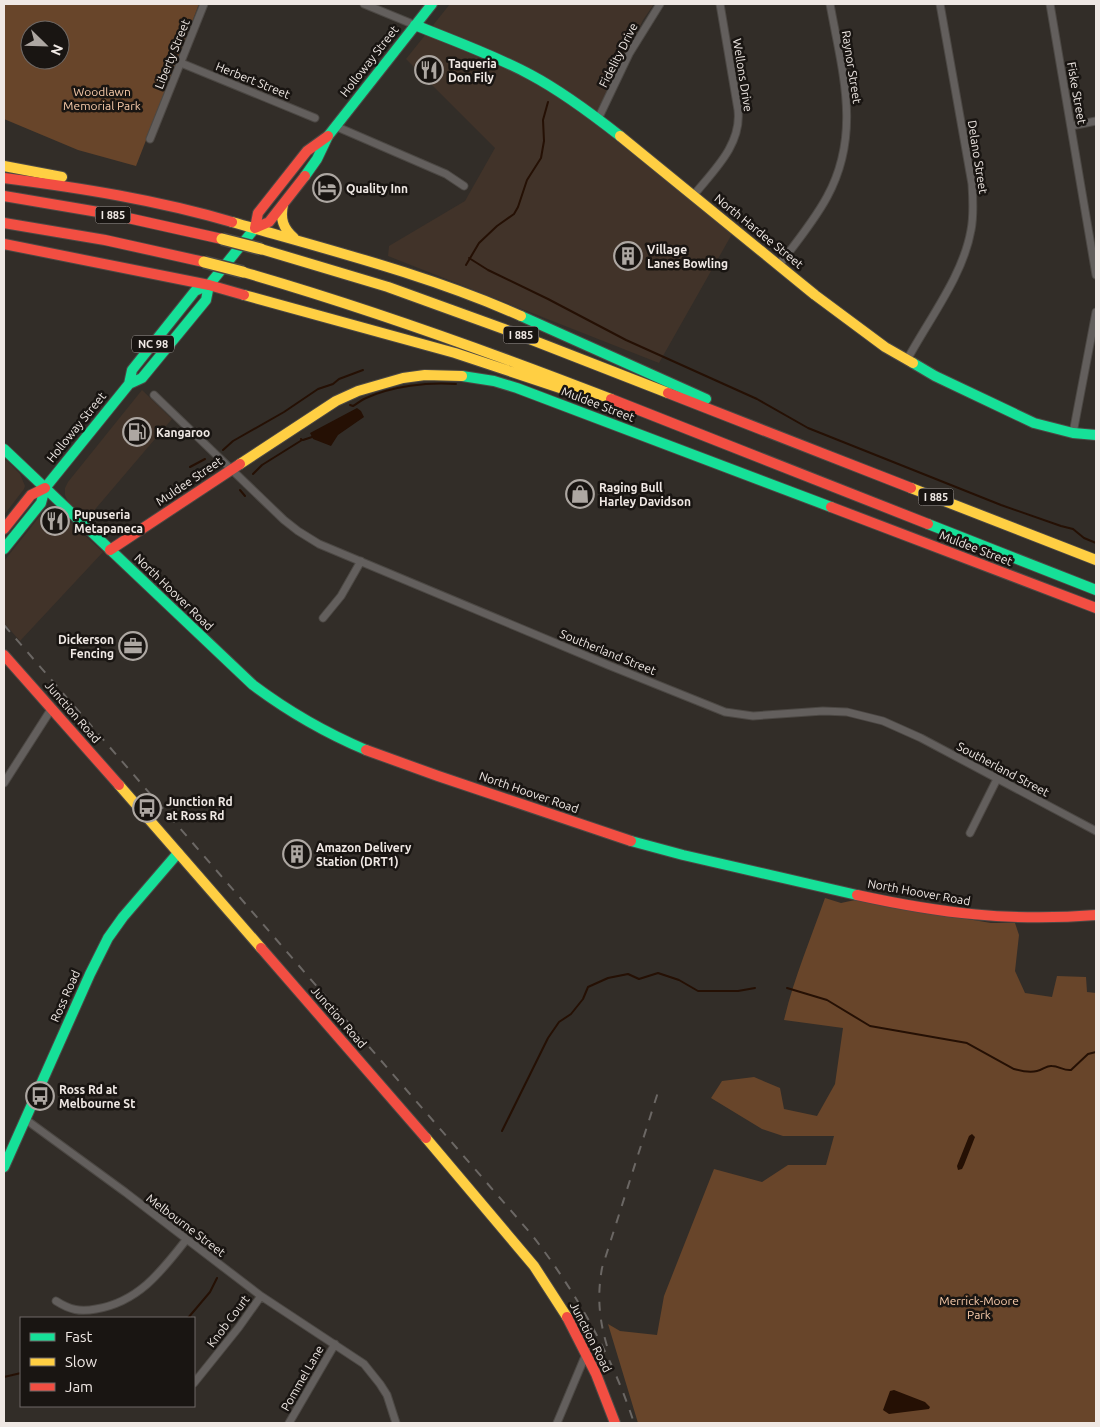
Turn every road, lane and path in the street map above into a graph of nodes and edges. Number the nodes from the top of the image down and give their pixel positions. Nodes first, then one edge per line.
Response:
1 (204, 4) edge
2 (364, 4) edge
3 (432, 4) edge
4 (660, 4) edge
5 (720, 4) edge
6 (830, 4) edge
7 (940, 4) edge
8 (1050, 4) edge
9 (415, 25) junction
10 (181, 63) junction
11 (316, 118) dead end
12 (598, 119) junction
13 (1096, 121) edge
14 (1071, 126) junction
15 (332, 131) junction
16 (150, 139) dead end
17 (4, 166) edge
18 (4, 178) edge
19 (464, 186) dead end
20 (4, 196) edge
21 (693, 196) junction
22 (132, 197) junction
23 (283, 205) junction
24 (4, 223) edge
25 (255, 228) junction
26 (294, 238) junction
27 (4, 244) edge
28 (779, 266) junction
29 (1096, 275) edge
30 (167, 278) junction
31 (209, 285) junction
32 (182, 306) junction
33 (1096, 312) edge
34 (907, 360) junction
35 (129, 384) junction
36 (154, 395) dead end
37 (632, 407) junction
38 (775, 433) junction
39 (1073, 433) junction
40 (1096, 435) edge
41 (4, 449) edge
42 (231, 469) junction
43 (45, 488) junction
44 (4, 528) edge
45 (4, 549) edge
46 (110, 550) junction
47 (1096, 560) edge
48 (361, 561) junction
49 (1096, 590) edge
50 (1096, 608) edge
51 (323, 618) dead end
52 (4, 655) edge
53 (52, 708) junction
54 (997, 779) junction
55 (4, 783) edge
56 (1096, 831) edge
57 (970, 834) dead end
58 (178, 853) junction
59 (1096, 915) edge
60 (25, 1119) junction
61 (4, 1167) edge
62 (186, 1240) junction
63 (261, 1296) junction
64 (56, 1301) dead end
65 (335, 1344) junction
66 (586, 1354) junction
67 (195, 1382) edge
68 (289, 1423) edge
69 (396, 1423) edge
70 (557, 1423) edge
71 (615, 1423) edge

1 - 10 street, Liberty Street
2 - 9 street
3 - 9 main road, Holloway Street
4 - 12 street, Fidelity Drive
5 - 21 street, Wellons Drive
6 - 28 street, Raynor Street
7 - 34 street, Delano Street
8 - 14 street, Fiske Street
9 - 12 main road, North Hardee Street
9 - 15 main road, Holloway Street
10 - 11 street, Herbert Street
10 - 16 street, Liberty Street
12 - 21 main road, North Hardee Street
13 - 14 street
14 - 29 street, Fiske Street
15 - 19 street
15 - 23 main road, Holloway Street
15 - 25 main road, Holloway Street
17 - 22 main road
18 - 22 main road
20 - 38 main road, I 885, bridge
21 - 28 main road, North Hardee Street
22 - 25 main road
23 - 25 main road, Holloway Street
23 - 26 main road
24 - 37 main road, I 885, bridge
25 - 26 main road
25 - 31 main road, Holloway Street
26 - 38 main road
27 - 30 main road
28 - 34 main road, North Hardee Street
30 - 31 main road
30 - 32 main road
31 - 32 main road, Holloway Street / NC 98
31 - 35 main road, Holloway Street / NC 98
31 - 37 main road
32 - 35 main road, Holloway Street / NC 98
33 - 39 street
34 - 39 main road, North Hardee Street
35 - 43 main road, Holloway Street / NC 98
36 - 42 street, Southerland Street
37 - 49 main road, I 885
38 - 47 main road, I 885
39 - 40 main road, North Hardee Street
41 - 43 main road, North Hoover Road
42 - 46 main road, Muldee Street
42 - 48 street, Southerland Street
42 - 50 main road, Muldee Street
43 - 44 main road, Holloway Street / NC 98
43 - 45 main road, Holloway Street / NC 98
43 - 46 main road, North Hoover Road
46 - 59 main road, North Hoover Road
48 - 51 street
48 - 54 street, Southerland Street
52 - 53 main road, Junction Road
53 - 55 street
53 - 58 main road, Junction Road
54 - 56 street, Southerland Street
54 - 57 street
58 - 60 main road, Ross Road
58 - 66 main road, Junction Road
60 - 61 main road, Ross Road
60 - 62 street, Melbourne Street
62 - 63 street, Melbourne Street
62 - 64 street
63 - 65 street, Melbourne Street
63 - 67 street, Knob Court
65 - 68 street, Pommel Lane
65 - 69 street, Melbourne Street
66 - 70 street
66 - 71 main road, Junction Road

